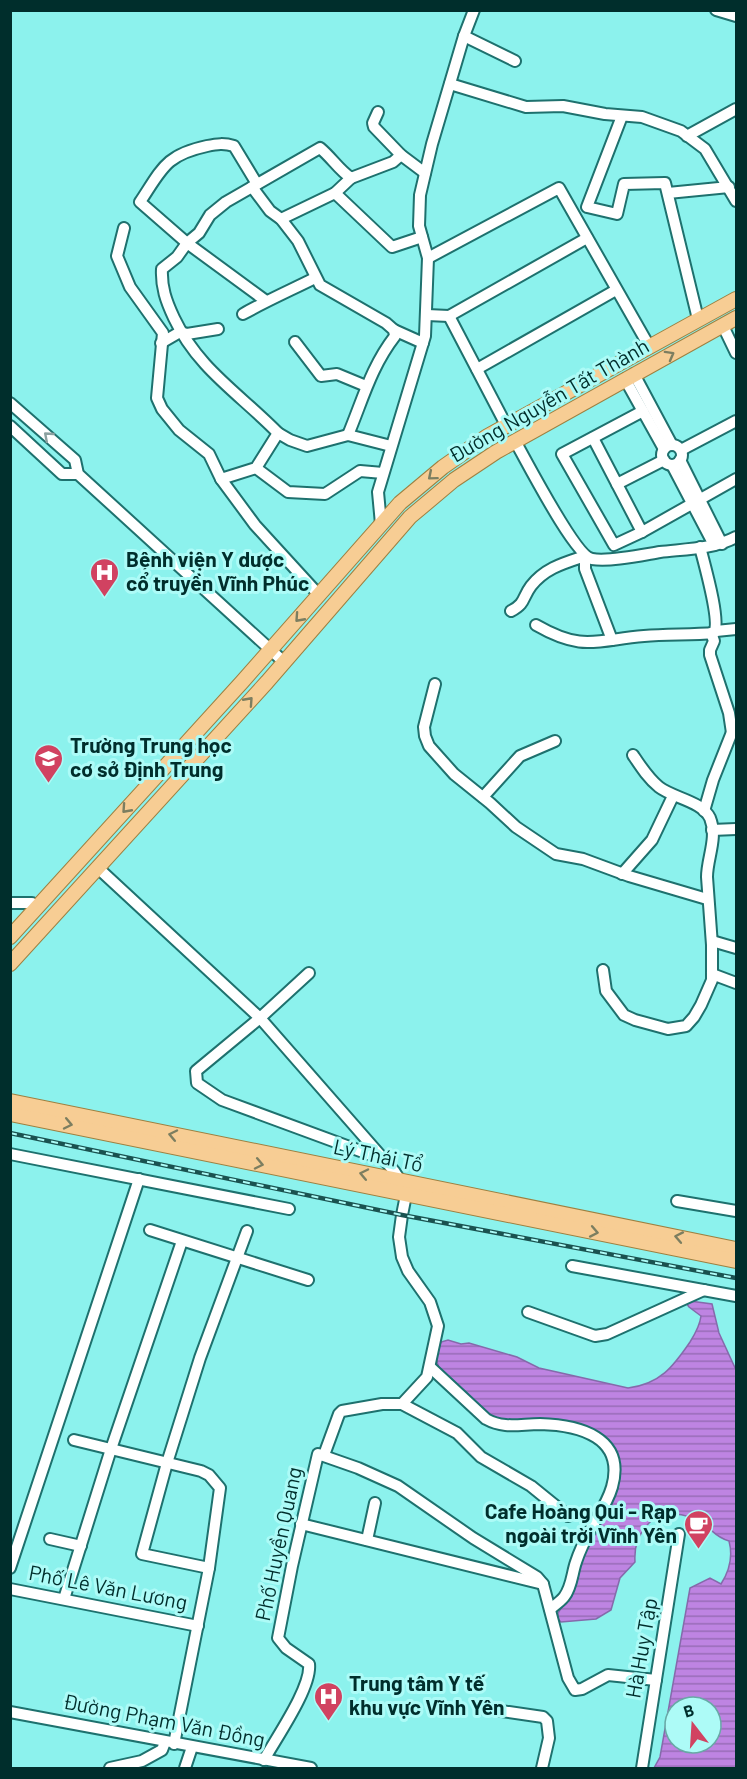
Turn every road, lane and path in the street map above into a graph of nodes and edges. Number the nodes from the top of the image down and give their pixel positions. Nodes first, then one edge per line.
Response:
1 (474, 10) edge
2 (716, 10) edge
3 (736, 16) edge
4 (464, 36) junction
5 (514, 61) dead end
6 (450, 84) junction
7 (736, 109) edge
8 (378, 112) dead end
9 (622, 116) junction
10 (687, 136) junction
11 (401, 155) junction
12 (425, 173) junction
13 (351, 178) junction
14 (254, 186) junction
15 (729, 187) junction
16 (335, 193) junction
17 (668, 193) junction
18 (736, 201) edge
19 (281, 219) junction
20 (124, 228) dead end
21 (422, 237) junction
22 (587, 238) junction
23 (187, 243) junction
24 (428, 258) junction
25 (315, 278) junction
26 (616, 290) junction
27 (736, 298) edge
28 (266, 301) junction
29 (243, 314) dead end
30 (427, 315) junction
31 (449, 316) junction
32 (736, 318) edge
33 (698, 319) junction
34 (723, 326) junction
35 (218, 329) dead end
36 (394, 330) junction
37 (180, 332) junction
38 (295, 342) dead end
39 (161, 343) junction
40 (423, 343) junction
41 (649, 346) junction
42 (736, 353) edge
43 (621, 361) junction
44 (477, 369) junction
45 (630, 377) junction
46 (366, 386) junction
47 (10, 403) edge
48 (643, 411) junction
49 (736, 421) edge
50 (507, 425) junction
51 (11, 427) edge
52 (278, 433) junction
53 (348, 435) junction
54 (593, 438) junction
55 (515, 441) junction
56 (392, 446) junction
57 (672, 455) junction
58 (256, 468) junction
59 (384, 473) junction
60 (78, 474) junction
61 (221, 479) junction
62 (736, 479) edge
63 (617, 484) junction
64 (696, 501) junction
65 (381, 524) junction
66 (642, 532) junction
67 (736, 537) edge
68 (390, 540) junction
69 (718, 544) junction
70 (700, 547) junction
71 (585, 556) junction
72 (319, 595) junction
73 (511, 611) dead end
74 (536, 625) dead end
75 (736, 629) edge
76 (714, 632) junction
77 (612, 640) junction
78 (270, 650) junction
79 (284, 662) junction
80 (435, 684) dead end
81 (208, 719) junction
82 (736, 722) edge
83 (222, 732) junction
84 (732, 733) junction
85 (555, 741) dead end
86 (633, 755) dead end
87 (673, 796) junction
88 (483, 797) junction
89 (704, 811) junction
90 (736, 829) edge
91 (712, 830) junction
92 (98, 868) junction
93 (69, 873) junction
94 (622, 874) junction
95 (83, 885) junction
96 (708, 899) junction
97 (10, 903) edge
98 (32, 903) junction
99 (10, 927) edge
100 (10, 937) edge
101 (711, 941) junction
102 (736, 948) edge
103 (10, 964) edge
104 (603, 970) dead end
105 (309, 973) dead end
106 (712, 974) junction
107 (10, 975) edge
108 (736, 983) edge
109 (260, 1018) junction
110 (10, 1101) edge
111 (10, 1114) edge
112 (10, 1154) edge
113 (384, 1159) junction
114 (294, 1166) junction
115 (139, 1179) junction
116 (404, 1188) junction
117 (453, 1198) junction
118 (677, 1201) dead end
119 (289, 1209) dead end
120 (736, 1211) edge
121 (150, 1230) dead end
122 (247, 1231) dead end
123 (182, 1241) junction
124 (736, 1249) edge
125 (237, 1259) junction
126 (736, 1261) edge
127 (572, 1266) dead end
128 (308, 1280) dead end
129 (704, 1290) junction
130 (736, 1296) edge
131 (528, 1312) dead end
132 (430, 1367) junction
133 (402, 1404) junction
134 (74, 1440) dead end
135 (111, 1449) junction
136 (321, 1454) junction
137 (167, 1463) junction
138 (375, 1503) dead end
139 (568, 1516) dead end
140 (301, 1524) junction
141 (679, 1534) dead end
142 (50, 1539) dead end
143 (367, 1540) junction
144 (81, 1546) junction
145 (10, 1568) edge
146 (209, 1568) junction
147 (543, 1584) junction
148 (10, 1589) edge
149 (64, 1599) junction
150 (550, 1609) junction
151 (198, 1626) junction
152 (656, 1680) junction
153 (481, 1708) dead end
154 (10, 1712) edge
155 (169, 1743) junction
156 (192, 1747) junction
157 (154, 1755) junction
158 (256, 1762) edge
159 (110, 1768) edge
160 (150, 1768) edge
161 (185, 1768) edge
162 (311, 1768) edge
163 (542, 1768) edge
164 (642, 1768) edge

1 - 4 street
2 - 3 street
4 - 5 street
4 - 6 street
6 - 9 street
6 - 12 street
7 - 10 street
8 - 11 street
9 - 10 street
9 - 17 street
10 - 15 street
11 - 12 street
11 - 13 street
12 - 21 street
13 - 14 street
13 - 16 street
14 - 19 street
14 - 23 street
14 - 23 street
15 - 17 street
15 - 18 street
16 - 19 street
16 - 21 street
17 - 33 street
19 - 25 street
20 - 39 street
21 - 24 street
22 - 24 street
22 - 26 street
22 - 31 street
23 - 28 street
23 - 37 street
24 - 30 street
25 - 28 street
25 - 36 street
26 - 41 street
26 - 44 street
27 - 33 main road, Đường Nguyễn Tất Thành
28 - 29 street
30 - 31 street
30 - 40 street
31 - 44 street
32 - 34 main road, Đường Nguyễn Tất Thành
33 - 41 main road, Đường Nguyễn Tất Thành
34 - 42 street
45 -> 34 main road, Đường Nguyễn Tất Thành
35 - 37 street
36 - 40 street
36 - 46 street
37 - 39 street
37 - 52 street
38 - 46 street
39 - 61 street
40 - 56 street
41 - 43 main road, Đường Nguyễn Tất Thành
43 - 45 main road
43 - 50 main road, Đường Nguyễn Tất Thành
44 - 50 street
45 - 48 street
45 - 55 main road, Đường Nguyễn Tất Thành
45 - 57 street
46 - 53 street
60 -> 47 street
48 - 54 street
48 - 57 street
49 - 57 street
50 -> 65 main road, Đường Nguyễn Tất Thành
51 - 60 street
52 - 53 street
52 - 58 street
53 - 56 street
54 - 63 street
54 - 66 street
55 - 68 main road, Đường Nguyễn Tất Thành
55 - 71 street
56 - 59 street
57 - 63 street
57 - 64 street
58 - 59 street
58 - 61 street
59 - 65 street
60 - 78 street
61 - 72 street
62 - 64 street
63 - 66 street
64 - 66 street
64 - 69 street
65 - 68 main road
65 - 72 main road, Đường Nguyễn Tất Thành
67 - 69 street
68 - 79 main road, Đường Nguyễn Tất Thành
69 - 70 street
70 - 71 street
70 - 76 street
71 - 73 street
71 - 77 street
72 -> 78 main road, Đường Nguyễn Tất Thành
74 - 77 street
75 - 76 street
76 - 77 street
76 - 84 street
78 - 79 street
78 - 81 main road, Đường Nguyễn Tất Thành
83 -> 79 main road, Đường Nguyễn Tất Thành
80 - 88 street
81 - 83 main road
81 -> 93 main road, Đường Nguyễn Tất Thành
82 - 84 street
83 - 92 main road, Đường Nguyễn Tất Thành
84 - 89 street
85 - 88 street
86 - 87 street
87 - 89 street
87 - 94 street
88 - 94 street
89 - 91 street
90 - 91 street
91 - 96 street
92 - 95 main road, Đường Nguyễn Tất Thành
92 - 109 street
93 - 98 main road
93 - 100 main road, Đường Nguyễn Tất Thành
94 - 96 street
95 - 103 main road, Đường Nguyễn Tất Thành
95 - 107 main road
96 - 101 street
97 - 98 street
98 - 99 main road
101 - 102 street
101 - 106 street
104 - 106 street
105 - 109 street
106 - 108 street
109 - 113 street
109 - 113 street
114 -> 110 main road, Lý Thái Tổ
111 -> 114 main road, Lý Thái Tổ
112 - 115 street
113 - 116 street
114 - 116 main road, Lý Thái Tổ
115 - 119 street
115 - 145 street
116 - 117 main road, Lý Thái Tổ
116 - 132 street
124 -> 117 main road, Lý Thái Tổ
117 -> 126 main road, Lý Thái Tổ
118 - 120 street
121 - 123 street
122 - 125 street
123 - 125 street
123 - 135 street
125 - 128 street
125 - 137 street
127 - 129 street
129 - 130 street
129 - 131 street
132 - 133 street
132 - 150 street
133 - 136 street, Phố Huyền Quang
133 - 139 street
134 - 135 street
135 - 137 street
135 - 144 street
136 - 140 street, Phố Huyền Quang
136 - 147 street
137 - 146 street
137 - 146 street
138 - 143 street
140 - 143 street
140 - 158 street, Phố Huyền Quang
141 - 152 street, Hà Huy Tập
142 - 144 street
143 - 147 street
144 - 149 street
146 - 151 street
147 - 150 street
148 - 149 street, Phố Lê Văn Lương
149 - 151 street, Phố Lê Văn Lương
150 - 152 street
151 - 155 street
152 - 164 street, Hà Huy Tập
153 - 163 street
154 - 155 street, Đường Phạm Văn Đồng
155 - 156 street, Đường Phạm Văn Đồng
155 - 157 street
156 - 158 street, Đường Phạm Văn Đồng
156 - 161 street
157 - 159 street
157 - 160 street
158 - 162 street, Đường Phạm Văn Đồng

